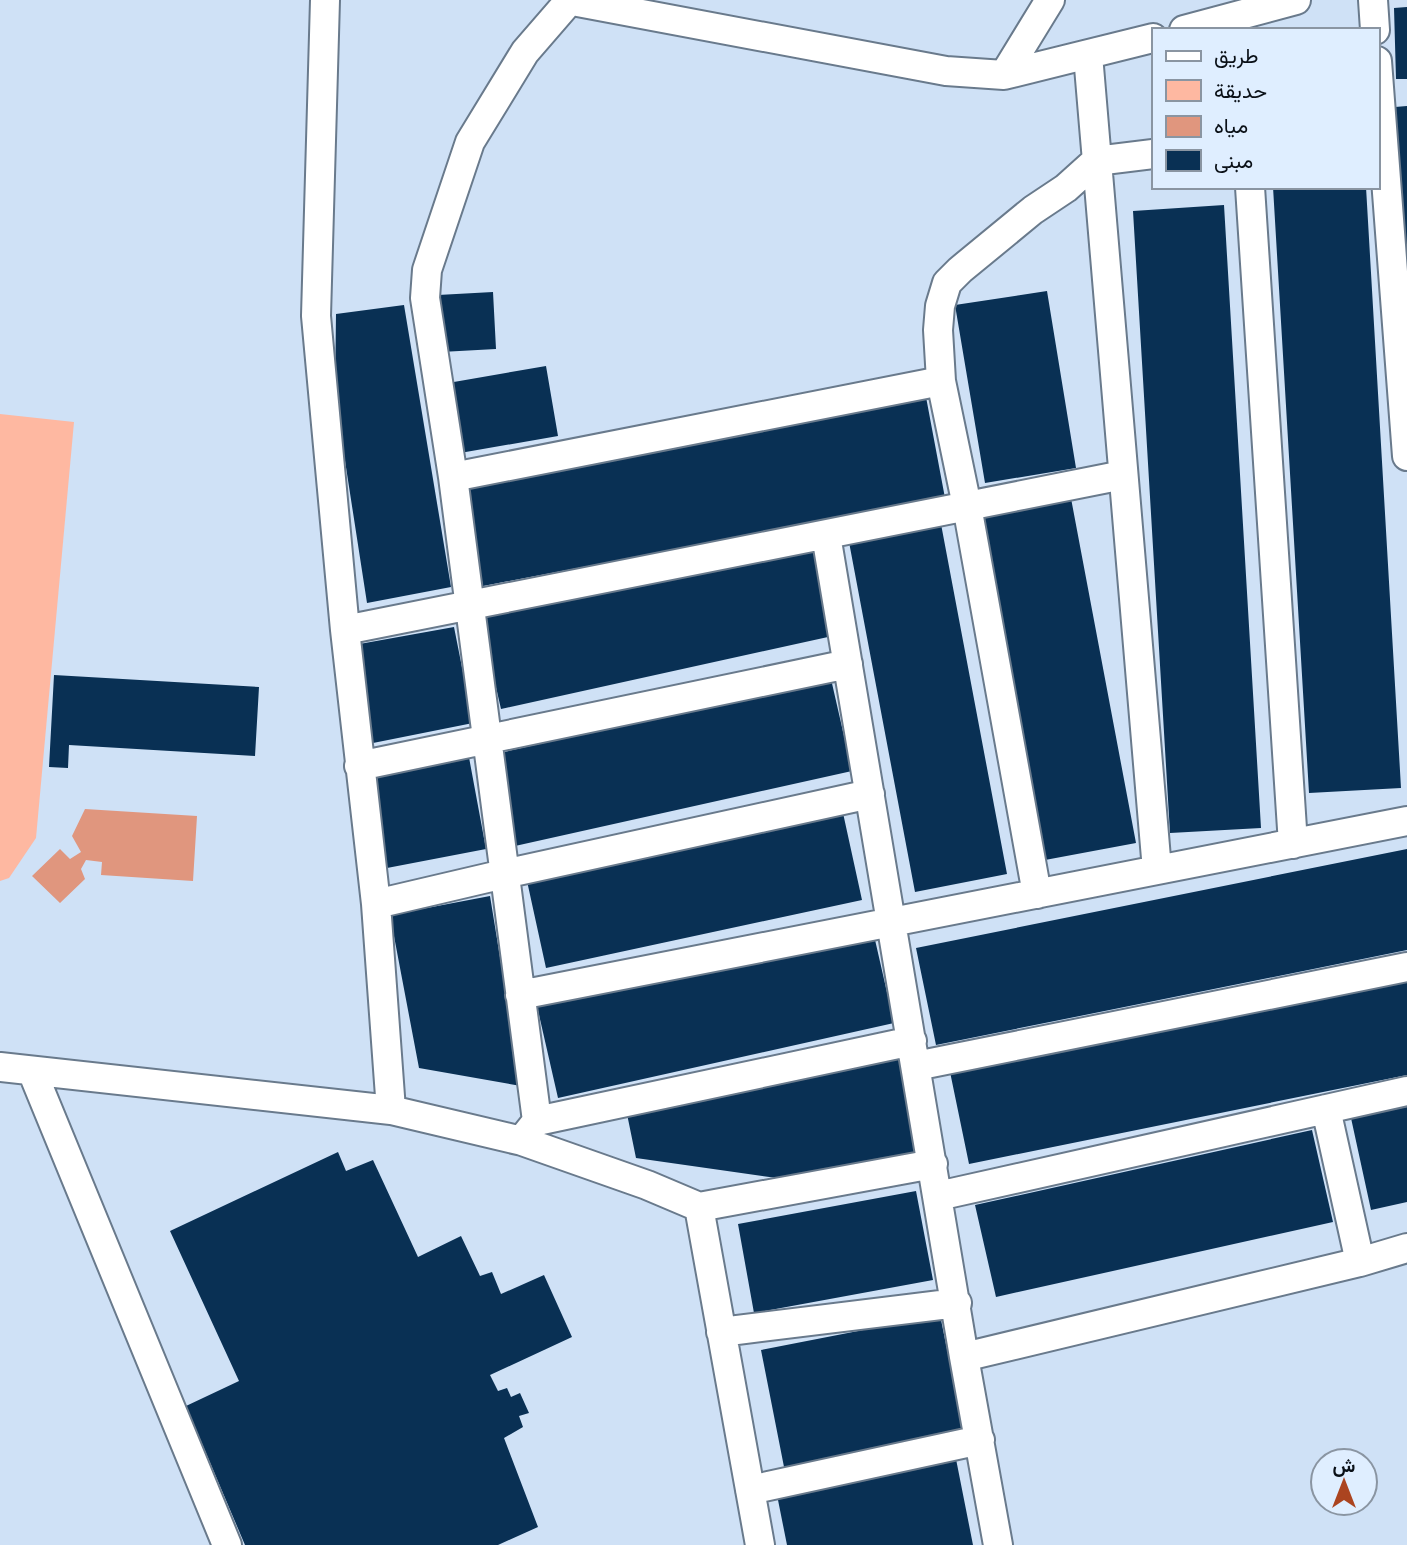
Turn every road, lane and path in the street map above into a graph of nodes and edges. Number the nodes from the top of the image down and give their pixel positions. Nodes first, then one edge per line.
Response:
1 (325, 0) edge
2 (569, 0) edge
3 (1050, 0) edge
4 (1296, 0) edge
5 (1373, 0) edge
6 (1239, 23) edge
7 (1200, 28) edge
8 (1375, 28) edge
9 (1152, 38) edge
10 (1088, 55) junction
11 (1004, 75) junction
12 (1379, 106) edge
13 (1380, 129) edge
14 (1152, 154) edge
15 (1096, 161) junction
16 (1250, 189) edge
17 (941, 381) junction
18 (1407, 456) edge
19 (1123, 475) junction
20 (453, 477) junction
21 (967, 506) junction
22 (826, 535) junction
23 (469, 605) junction
24 (345, 630) junction
25 (848, 664) junction
26 (487, 741) junction
27 (359, 766) junction
28 (870, 794) junction
29 (1407, 821) edge
30 (1293, 844) junction
31 (1157, 870) junction
32 (504, 874) junction
33 (1037, 894) junction
34 (376, 904) junction
35 (892, 923) junction
36 (1407, 967) edge
37 (520, 995) junction
38 (914, 1054) junction
39 (0, 1068) edge
40 (32, 1071) junction
41 (1407, 1091) edge
42 (1326, 1109) junction
43 (391, 1110) junction
44 (529, 1131) junction
45 (933, 1164) junction
46 (939, 1196) junction
47 (699, 1207) junction
48 (1407, 1248) edge
49 (1360, 1262) junction
50 (957, 1303) junction
51 (721, 1332) junction
52 (964, 1357) junction
53 (980, 1440) junction
54 (750, 1490) junction
55 (227, 1545) edge
56 (760, 1545) edge
57 (998, 1545) edge

1 - 24 street
2 - 11 street
2 - 20 street
3 - 11 street
4 - 6 street
5 - 8 street
6 - 7 street
9 - 10 street
10 - 11 street
10 - 15 street
12 - 13 street
13 - 18 street
14 - 15 street
15 - 17 street
15 - 19 street
16 - 30 street
17 - 20 street
17 - 21 street
19 - 21 street
19 - 31 street
20 - 23 street
21 - 22 street
21 - 33 street
22 - 23 street
22 - 25 street
23 - 24 street
23 - 26 street
24 - 27 street
25 - 26 street
25 - 28 street
26 - 27 street
26 - 32 street
27 - 34 street
28 - 32 street
28 - 35 street
29 - 30 street
30 - 31 street
31 - 33 street
32 - 34 street
32 - 37 street
33 - 35 street
34 - 43 street
35 - 37 street
35 - 38 street
36 - 38 street
37 - 44 street
38 - 44 street
38 - 45 street
39 - 40 street
40 - 43 street
40 - 55 street
41 - 42 street
42 - 46 street
42 - 49 street
43 - 44 street
44 - 47 street
45 - 46 street
45 - 47 street
46 - 50 street
47 - 51 street
48 - 49 street
49 - 52 street
50 - 51 street
50 - 52 street
51 - 54 street
52 - 53 street
53 - 54 street
53 - 57 street
54 - 56 street

